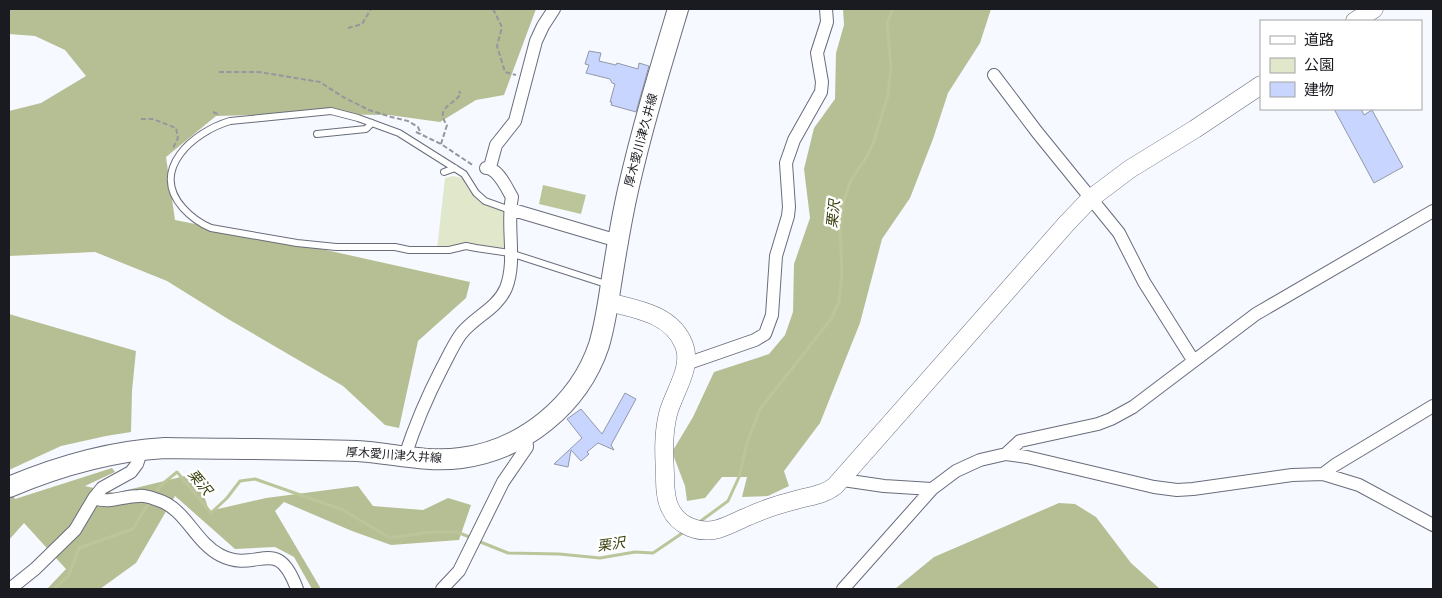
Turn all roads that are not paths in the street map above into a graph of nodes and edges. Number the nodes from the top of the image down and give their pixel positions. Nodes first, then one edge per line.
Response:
1 (554, 9) edge
2 (678, 9) edge
3 (826, 9) edge
4 (1374, 9) edge
5 (1357, 20) edge
6 (994, 75) dead end
7 (1260, 86) edge
8 (372, 123) junction
9 (316, 134) dead end
10 (454, 168) junction
11 (444, 172) dead end
12 (1090, 199) junction
13 (510, 209) junction
14 (1433, 211) edge
15 (618, 241) junction
16 (510, 253) junction
17 (609, 294) junction
18 (1193, 360) junction
19 (686, 364) junction
20 (1433, 406) edge
21 (526, 435) junction
22 (142, 449) junction
23 (1006, 454) junction
24 (405, 456) junction
25 (1323, 474) junction
26 (843, 480) junction
27 (9, 487) edge
28 (932, 488) junction
29 (94, 498) junction
30 (1433, 525) edge
31 (10, 589) edge
32 (297, 589) edge
33 (442, 589) edge
34 (843, 589) edge

1 - 13 street
2 - 15 main road, 厚木愛川津久井線
3 - 19 street
4 - 5 street
6 - 12 street
7 - 12 street
8 - 9 lane
8 - 10 lane
8 - 16 lane
10 - 11 lane
10 - 13 lane
12 - 18 street
12 - 26 street
13 - 15 street
13 - 16 street
14 - 18 street
15 - 17 main road, 厚木愛川津久井線
16 - 17 lane
16 - 24 street
17 - 19 street
17 - 21 main road, 厚木愛川津久井線
18 - 23 street
19 - 26 street
20 - 25 street
21 - 24 main road, 厚木愛川津久井線
21 - 33 street
22 - 24 main road, 厚木愛川津久井線
22 - 27 main road, 厚木愛川津久井線
22 - 29 street
23 - 25 street
23 - 28 street
25 - 30 street
26 - 28 street
28 - 34 street
29 - 31 street
29 - 32 street

